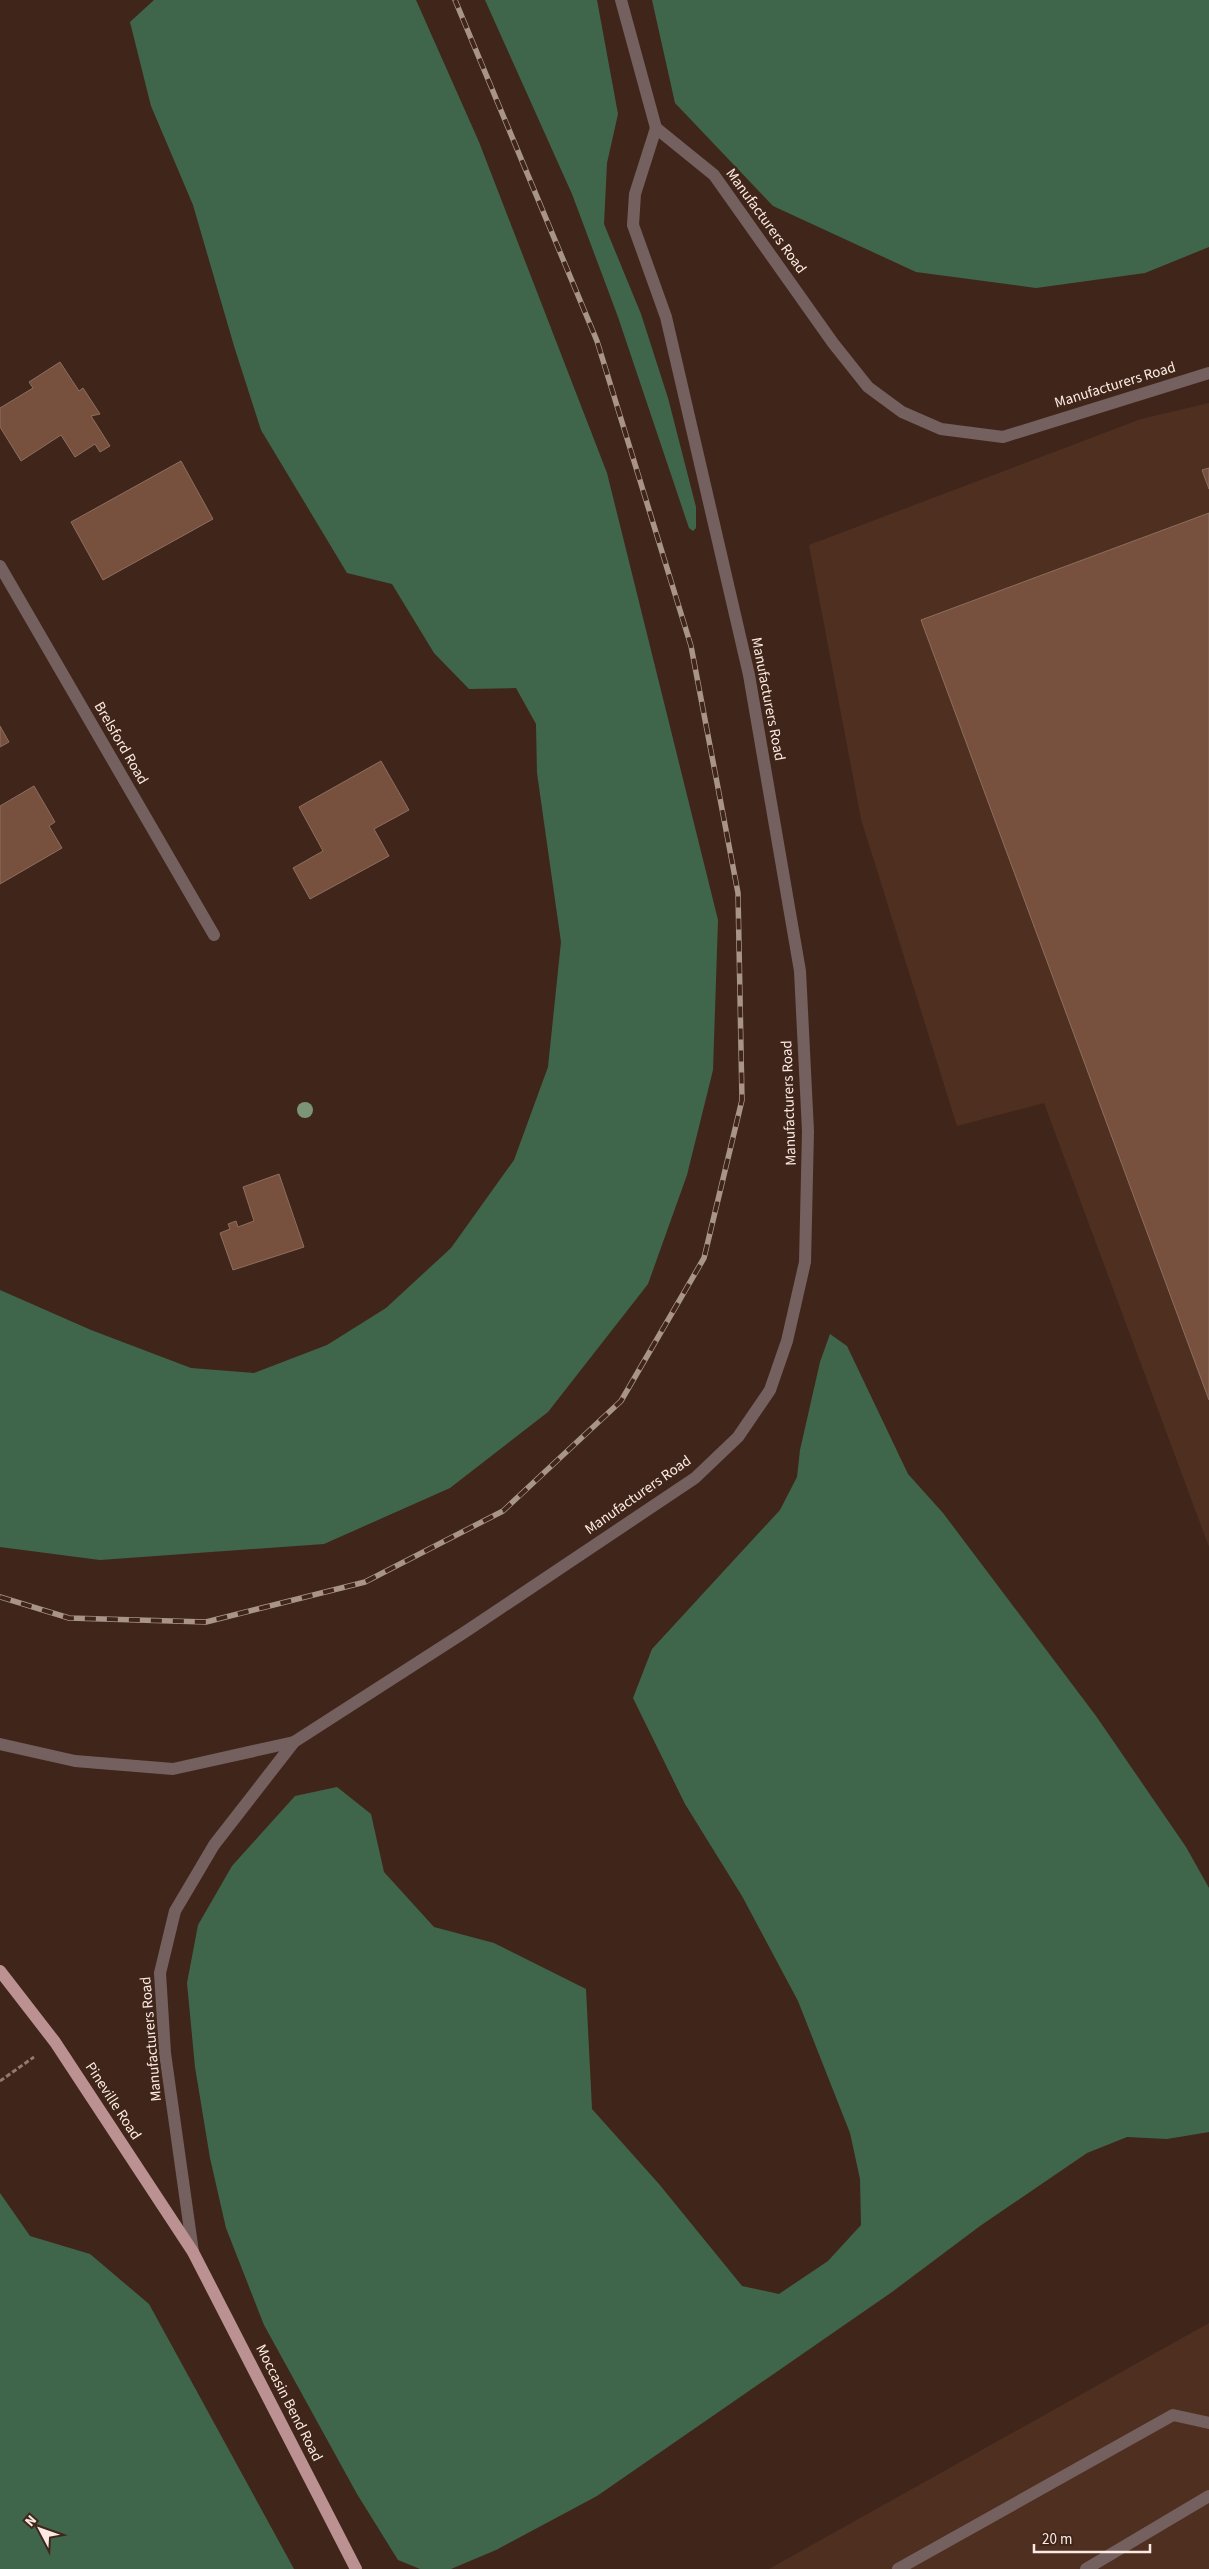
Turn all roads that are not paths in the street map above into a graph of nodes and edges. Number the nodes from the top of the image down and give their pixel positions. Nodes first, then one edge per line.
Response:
1 (621, 0) edge
2 (656, 128) junction
3 (1209, 373) edge
4 (0, 566) edge
5 (214, 935) dead end
6 (294, 1742) junction
7 (0, 1744) edge
8 (0, 1971) edge
9 (193, 2252) junction
10 (1209, 2423) edge
11 (1209, 2496) edge
12 (356, 2569) edge
13 (898, 2569) edge
14 (1086, 2569) edge

1 - 2 street
2 - 3 street, Manufacturers Road
2 - 6 street, Manufacturers Road
4 - 5 street, Brelsford Road
6 - 7 street, Manufacturers Road
6 - 9 street, Manufacturers Road
8 - 9 main road, Pineville Road
9 - 12 main road, Moccasin Bend Road
10 - 13 street
11 - 14 street

